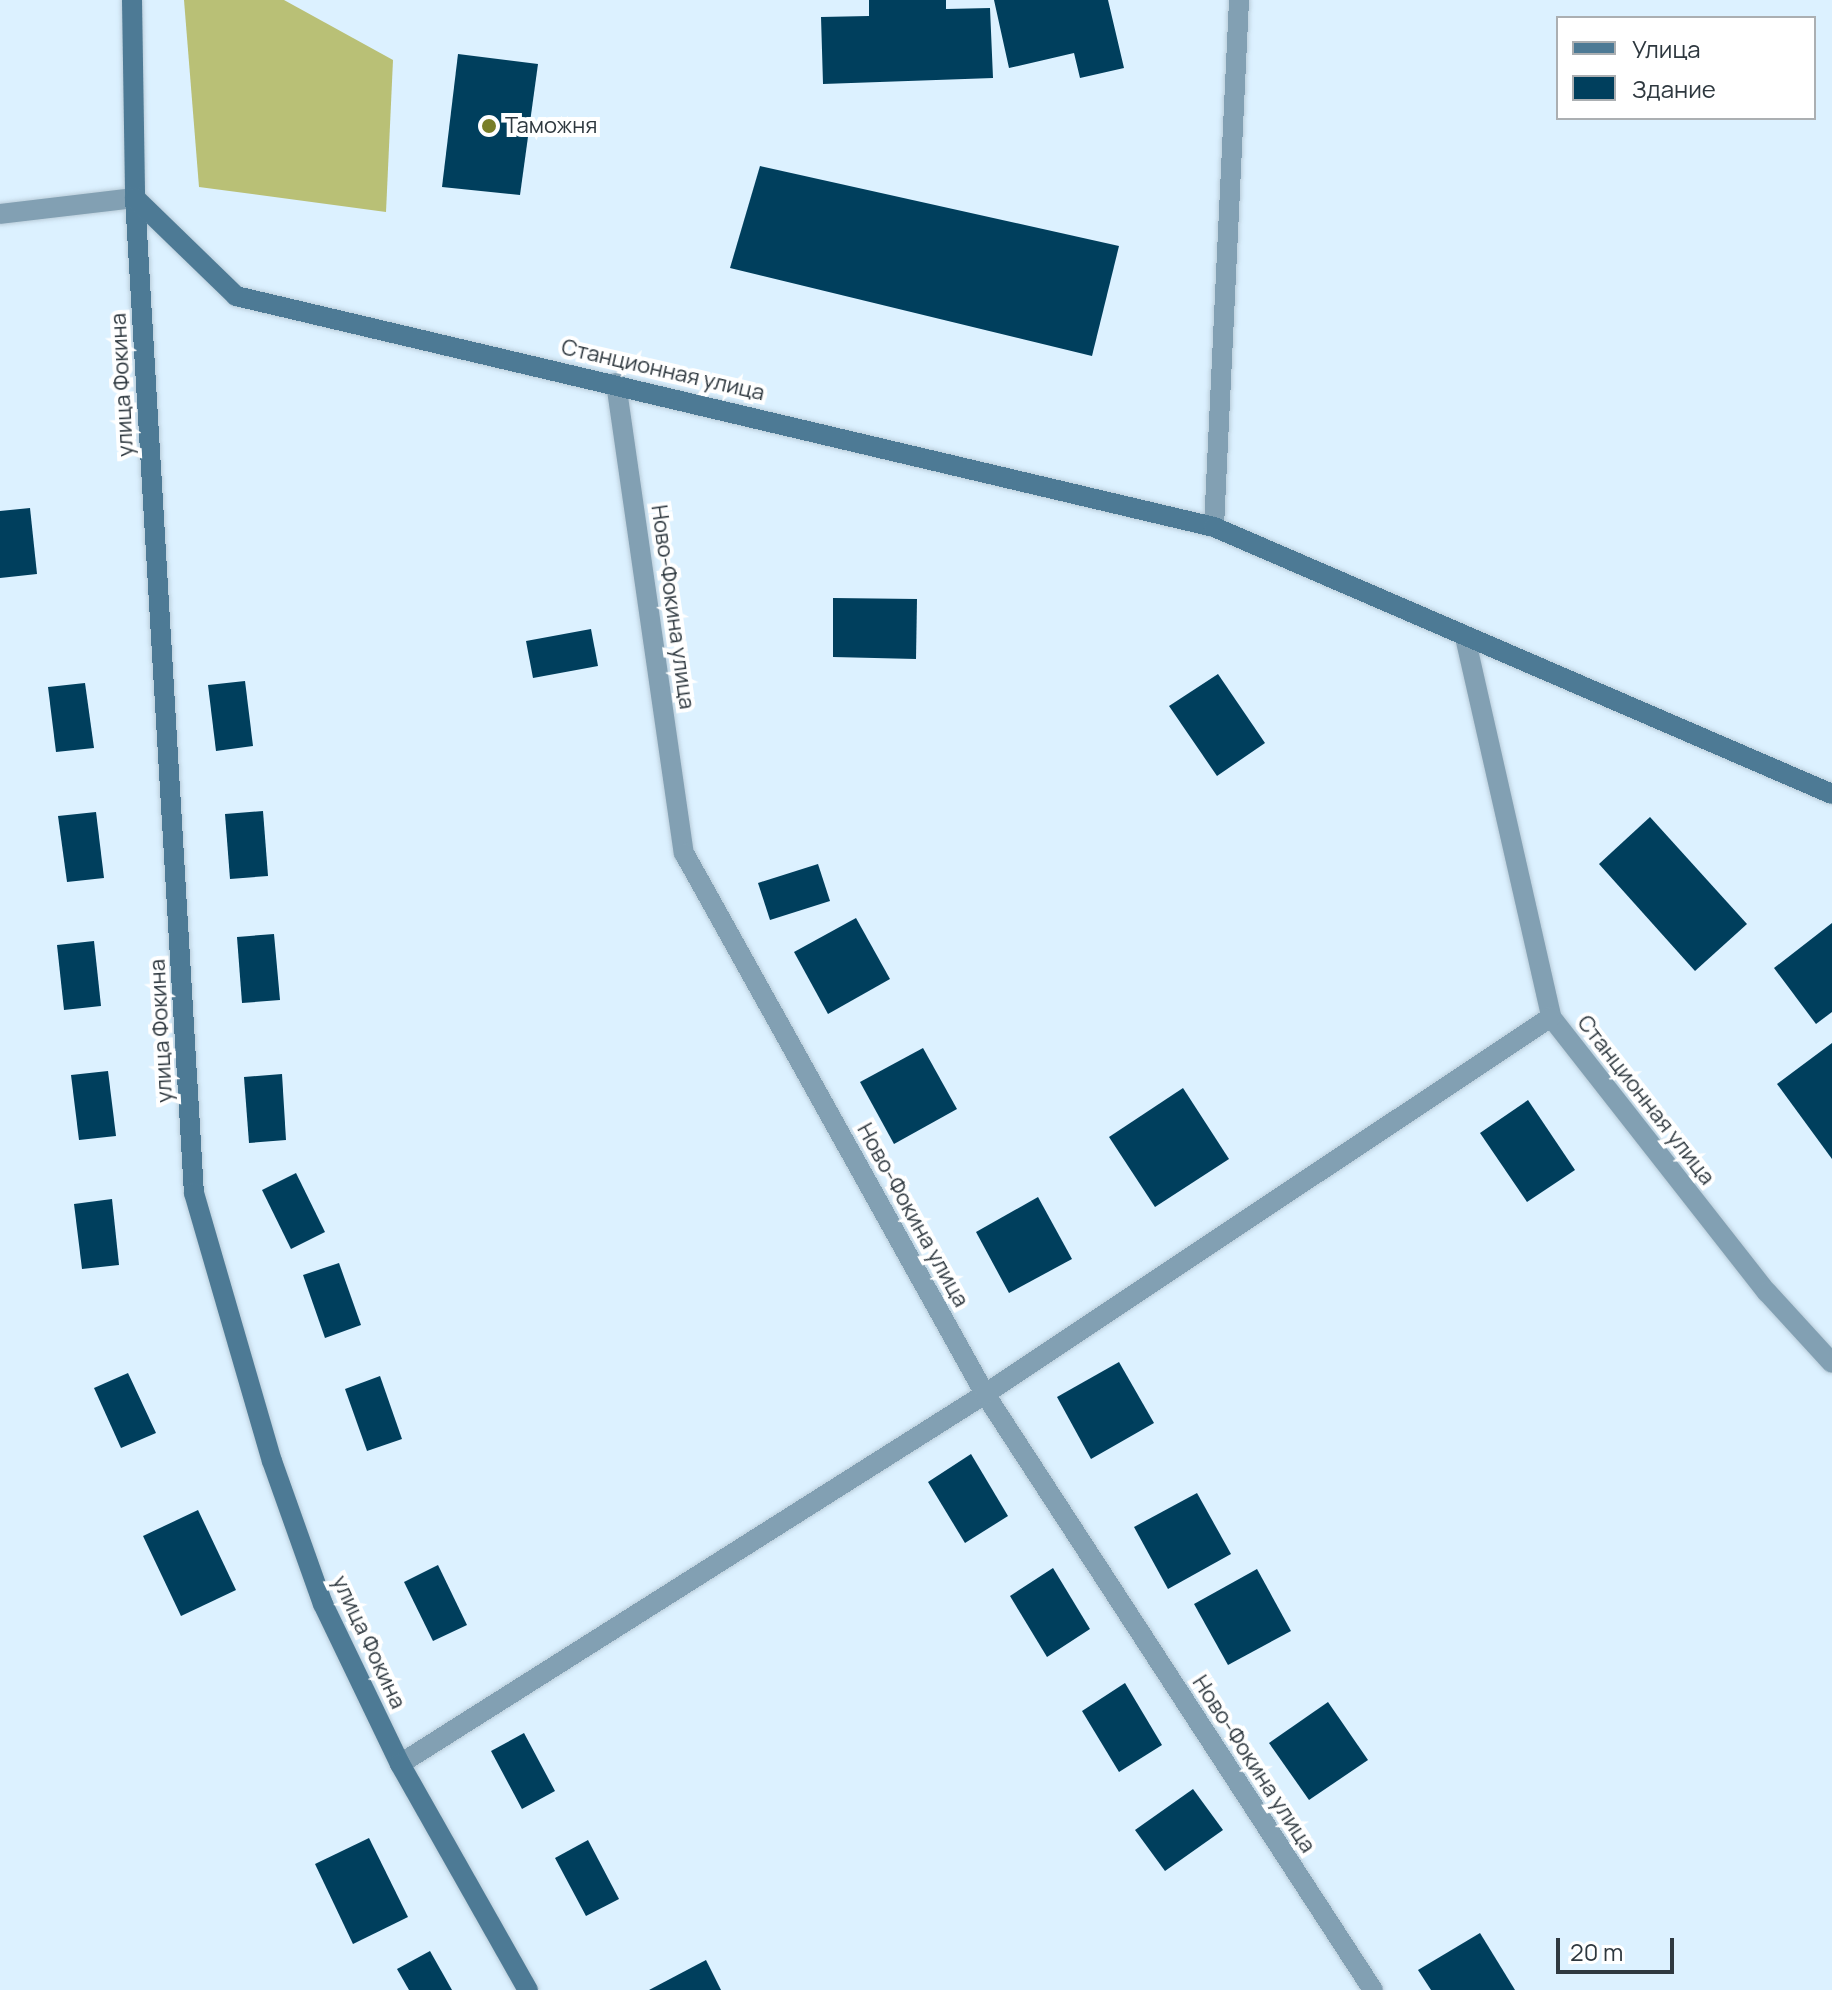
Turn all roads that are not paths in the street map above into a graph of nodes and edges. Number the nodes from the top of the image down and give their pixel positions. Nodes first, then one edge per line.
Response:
1 (132, 0) edge
2 (1239, 0) edge
3 (135, 198) junction
4 (0, 214) edge
5 (616, 383) junction
6 (1214, 527) junction
7 (1465, 637) junction
8 (1832, 794) edge
9 (1551, 1017) junction
10 (1832, 1363) edge
11 (985, 1394) junction
12 (400, 1764) junction
13 (528, 1990) edge
14 (1373, 1990) edge

1 - 3 main road, улица Фокина
2 - 6 street
3 - 4 street
3 - 5 main road, Станционная улица
3 - 12 main road, улица Фокина
5 - 6 main road, Станционная улица
5 - 11 street, Ново-Фокина улица
6 - 7 main road, Станционная улица
7 - 8 main road, Станционная улица
7 - 9 street, Станционная улица
9 - 10 street, Станционная улица
9 - 11 street
11 - 12 street
11 - 14 street, Ново-Фокина улица
12 - 13 main road, улица Фокина

